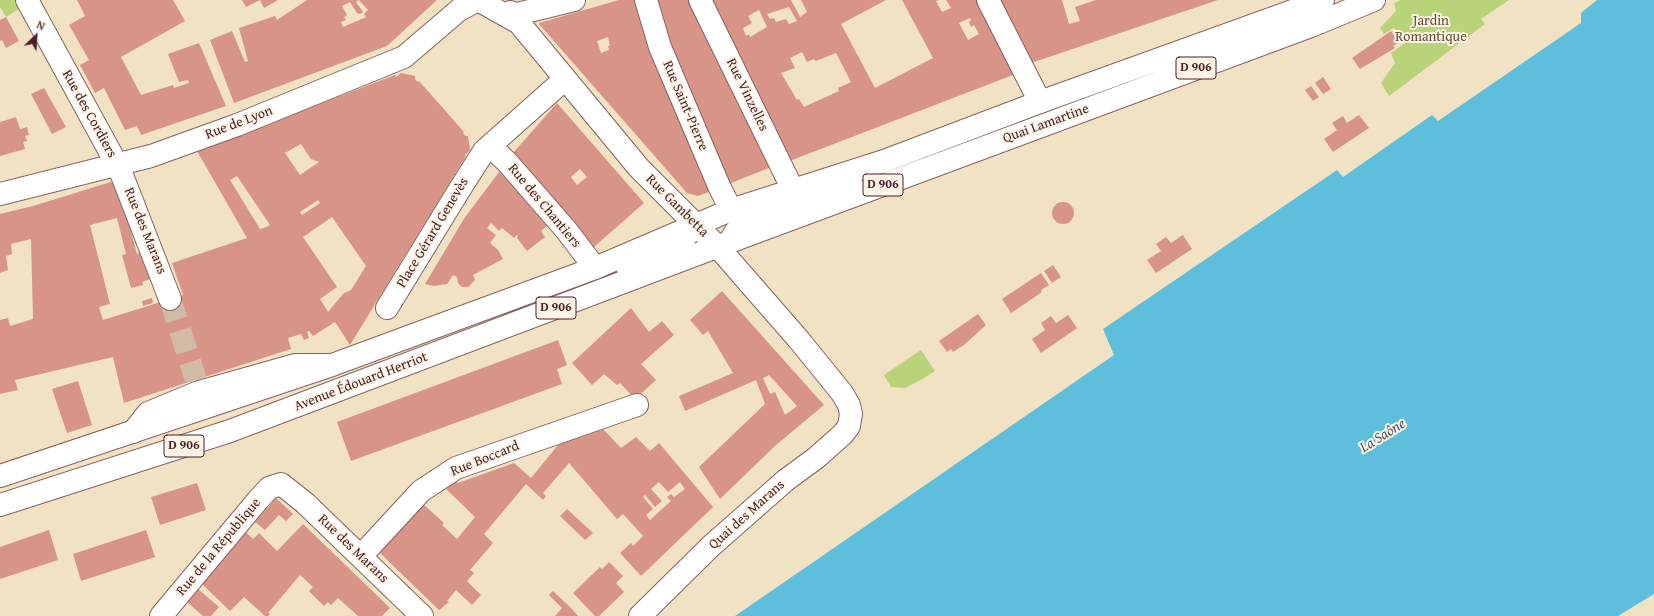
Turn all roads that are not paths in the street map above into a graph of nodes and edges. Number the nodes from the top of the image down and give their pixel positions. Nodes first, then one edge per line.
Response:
1 (27, 0) edge
2 (574, 0) edge
3 (646, 0) edge
4 (700, 0) edge
5 (988, 0) edge
6 (1323, 0) edge
7 (1374, 0) edge
8 (462, 5) edge
9 (510, 13) edge
10 (565, 79) junction
11 (1040, 102) junction
12 (484, 153) junction
13 (884, 161) junction
14 (117, 164) junction
15 (793, 190) junction
16 (0, 194) edge
17 (731, 210) junction
18 (696, 225) junction
19 (724, 249) junction
20 (596, 268) junction
21 (168, 291) tunnel mouth
22 (387, 308) dead end
23 (514, 324) junction
24 (332, 365) junction
25 (637, 405) dead end
26 (851, 414) joint
27 (133, 432) junction
28 (0, 476) edge
29 (281, 484) joint
30 (0, 505) edge
31 (361, 556) junction
32 (161, 616) edge
33 (422, 616) edge
34 (640, 616) edge

1 - 14 street, Rue des Cordiers
2 - 9 street
3 - 17 street, Rue Saint-Pierre
4 - 15 street, Rue Vinzelles
5 - 11 street
6 - 11 street, Quai Lamartine / D 906
7 - 19 street, Quai Lamartine / D 906
8 - 9 street, Rue de Lyon
8 - 14 street, Rue de Lyon
9 - 10 street, Rue Gambetta
10 - 12 street, Place Gérard Genevès
10 - 18 street, Rue Gambetta
11 - 13 street, Quai Lamartine / D 906
12 - 20 street, Rue des Chantiers
12 - 22 street, Place Gérard Genevès
13 - 15 street, Quai Lamartine / D 906
13 - 19 street
14 - 16 street, Rue de Lyon
14 - 21 street, Rue des Marans
15 - 17 street, Quai Lamartine / D 906
17 - 18 street, Quai Lamartine / D 906
18 - 19 street, Rue Gambetta
18 - 20 street, Avenue Édouard Herriot / D 906
18 - 23 street
19 - 23 street, Avenue Édouard Herriot / D 906
19 - 26 street, Rue Gambetta
20 - 24 street, Avenue Édouard Herriot / D 906
23 - 30 street, Avenue Édouard Herriot / D 906
24 - 27 street, Avenue Édouard Herriot / D 906
24 - 27 street
25 - 31 street, Rue Boccard
26 - 34 street, Quai des Marans
27 - 28 street, Avenue Édouard Herriot / D 906
29 - 31 street, Rue des Marans
29 - 32 street, Rue de la République
31 - 33 street, Rue des Marans

